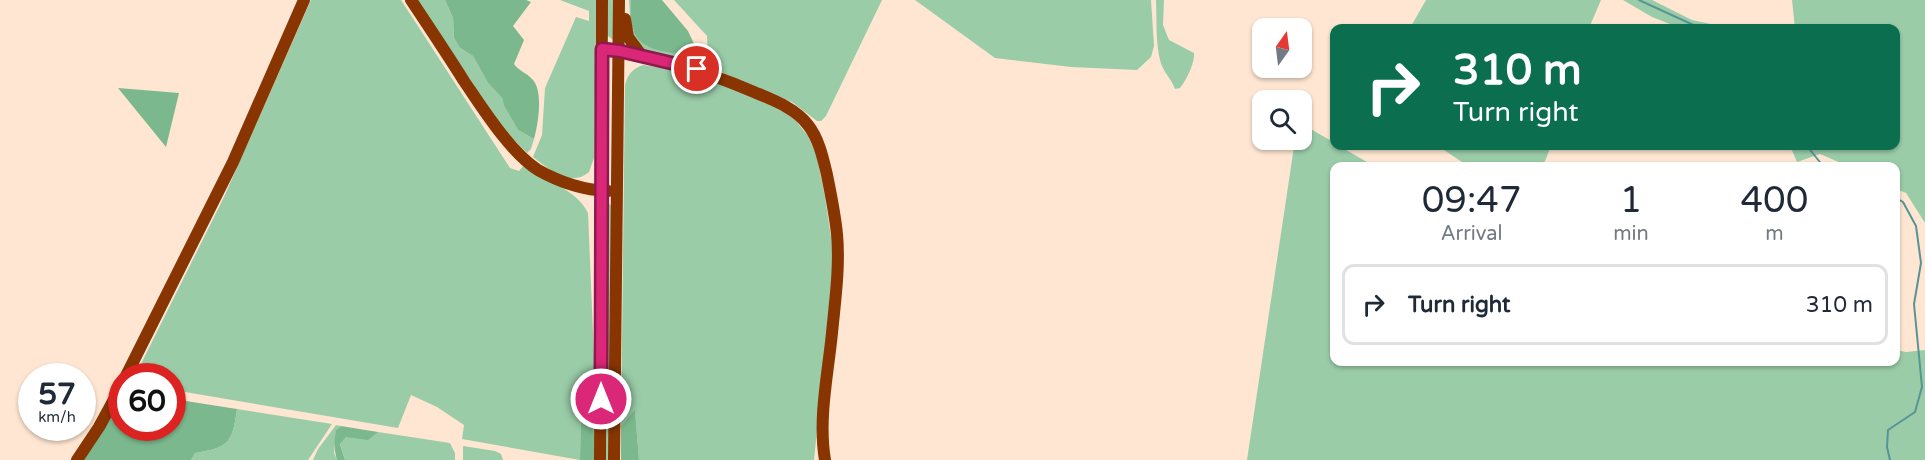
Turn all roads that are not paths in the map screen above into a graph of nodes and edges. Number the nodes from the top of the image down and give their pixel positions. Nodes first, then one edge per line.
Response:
1 (304, 0) edge
2 (411, 0) edge
3 (602, 0) edge
4 (619, 0) edge
5 (625, 0) edge
6 (602, 49) junction
7 (620, 51) junction
8 (642, 56) junction
9 (601, 190) junction
10 (618, 191) junction
11 (133, 363) edge
12 (108, 411) edge
13 (76, 460) edge
14 (600, 460) edge
15 (614, 460) edge
16 (825, 460) edge

1 - 11 main road
2 - 9 main road
3 - 6 main road
4 - 7 main road
5 - 8 main road
6 - 7 main road
6 - 9 main road
7 - 8 main road
7 - 10 main road
8 - 16 main road
9 - 10 main road
9 - 14 main road
10 - 15 main road
12 - 13 main road

